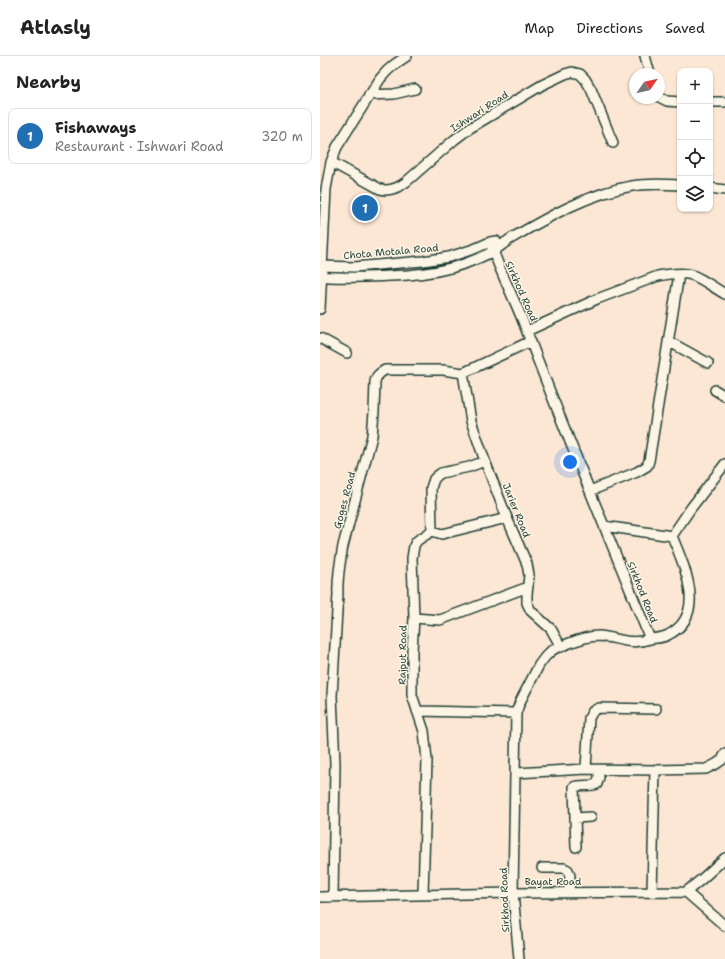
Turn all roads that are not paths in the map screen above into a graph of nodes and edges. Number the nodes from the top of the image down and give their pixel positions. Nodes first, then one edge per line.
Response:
1 (407, 56) edge
2 (645, 56) edge
3 (648, 68) edge
4 (415, 89) dead end
5 (369, 95) junction
6 (665, 99) edge
7 (677, 102) edge
8 (713, 102) edge
9 (725, 102) edge
10 (613, 143) dead end
11 (331, 162) junction
12 (677, 185) edge
13 (713, 188) edge
14 (725, 190) edge
15 (509, 240) junction
16 (490, 242) junction
17 (493, 251) junction
18 (321, 266) edge
19 (679, 274) junction
20 (321, 277) edge
21 (725, 294) edge
22 (320, 309) edge
23 (527, 331) junction
24 (320, 338) edge
25 (530, 341) junction
26 (668, 341) junction
27 (347, 353) dead end
28 (708, 363) dead end
29 (463, 373) junction
30 (715, 390) dead end
31 (725, 396) edge
32 (485, 461) junction
33 (725, 464) edge
34 (590, 491) junction
35 (507, 518) junction
36 (604, 526) junction
37 (432, 531) junction
38 (672, 536) junction
39 (528, 587) junction
40 (414, 618) junction
41 (650, 639) junction
42 (561, 646) junction
43 (656, 709) dead end
44 (417, 711) junction
45 (516, 714) junction
46 (725, 754) edge
47 (586, 769) junction
48 (599, 770) junction
49 (655, 770) junction
50 (516, 773) junction
51 (592, 817) dead end
52 (575, 818) junction
53 (576, 847) dead end
54 (725, 858) edge
55 (542, 868) dead end
56 (513, 892) junction
57 (569, 892) junction
58 (652, 892) junction
59 (686, 892) junction
60 (424, 894) junction
61 (320, 897) edge
62 (333, 897) junction
63 (725, 926) edge
64 (519, 959) edge

1 - 5 street
2 - 3 street
4 - 5 street
5 - 11 street
6 - 7 street
8 - 9 street
10 - 11 street, Ishwari Road
11 - 18 street
12 - 15 street, Chota Motala Road
13 - 14 street
15 - 16 street, Chota Motala Road
15 - 17 street, Chota Motala Road
16 - 17 street, Sirkhod Road
16 - 18 street, Chota Motala Road
17 - 20 street, Chota Motala Road
17 - 23 street, Sirkhod Road
18 - 20 street
19 - 21 street
19 - 23 street
19 - 26 street
20 - 22 street
23 - 25 street, Sirkhod Road
24 - 27 street
25 - 29 street
25 - 34 street, Sirkhod Road
26 - 28 street
26 - 34 street
29 - 32 street, Jarier Road
29 - 62 street, Goges Road
30 - 31 street
32 - 35 street, Jarier Road
32 - 37 street
33 - 38 street
34 - 36 street, Sirkhod Road
35 - 37 street
35 - 39 street, Jarier Road
36 - 38 street
36 - 41 street, Sirkhod Road
37 - 40 street, Rajput Road
38 - 41 street
39 - 40 street
39 - 42 street, Jarier Road
40 - 44 street, Rajput Road
41 - 42 street, Sirkhod Road
42 - 45 street, Sirkhod Road
43 - 47 street
44 - 45 street
44 - 60 street, Rajput Road
45 - 50 street, Sirkhod Road
46 - 49 street
47 - 48 street
47 - 50 street
48 - 49 street
48 - 52 street
49 - 58 street
50 - 56 street, Sirkhod Road
51 - 52 street
52 - 53 street
54 - 59 street
55 - 57 street
56 - 57 street, Bayat Road
56 - 60 street, Bayat Road
56 - 64 street, Sirkhod Road
57 - 58 street, Bayat Road
58 - 59 street, Bayat Road
59 - 63 street
60 - 62 street, Bayat Road
61 - 62 street, Bayat Road

